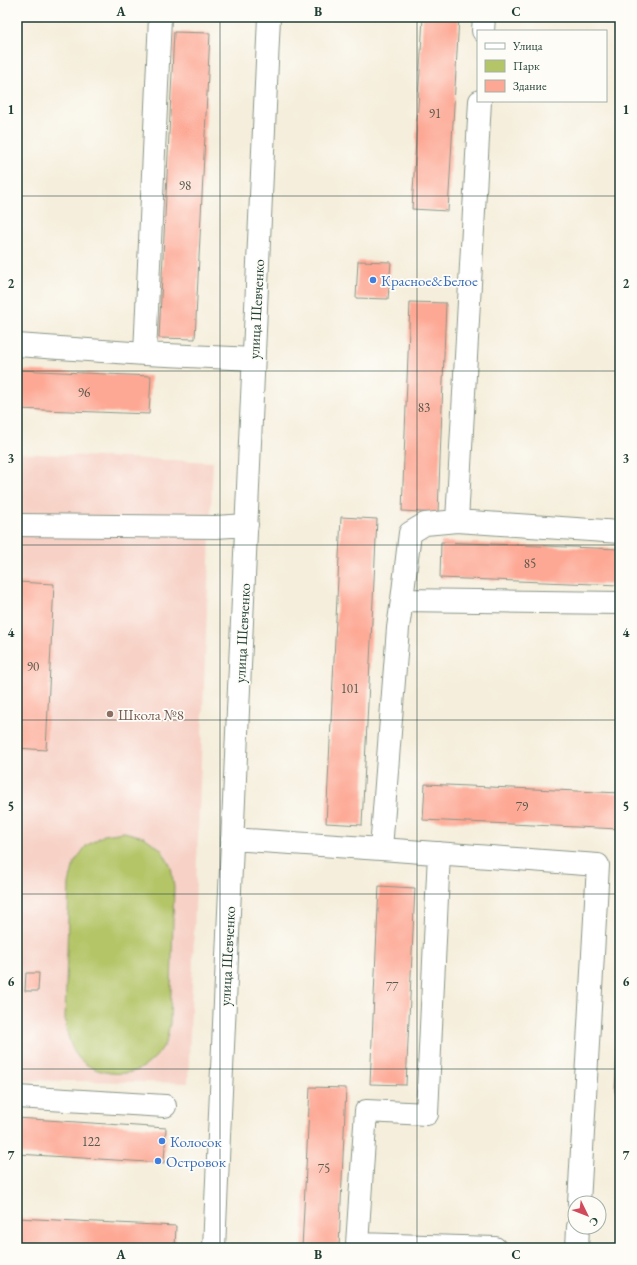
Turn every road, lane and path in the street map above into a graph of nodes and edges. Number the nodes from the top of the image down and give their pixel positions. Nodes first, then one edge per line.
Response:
1 (160, 17) edge
2 (269, 17) edge
3 (484, 17) edge
4 (483, 30) edge
5 (480, 102) edge
6 (17, 345) edge
7 (145, 354) junction
8 (254, 359) junction
9 (457, 521) junction
10 (246, 525) junction
11 (17, 526) edge
12 (620, 532) edge
13 (402, 600) junction
14 (620, 603) edge
15 (232, 838) junction
16 (381, 849) junction
17 (438, 853) junction
18 (17, 1097) edge
19 (165, 1106) dead end
20 (579, 1195) edge
21 (578, 1235) edge
22 (214, 1248) edge
23 (495, 1248) edge
24 (577, 1248) edge

1 - 7 street
2 - 8 street, улица Шевченко
3 - 4 street
5 - 9 street
6 - 7 street
7 - 8 street
8 - 10 street, улица Шевченко
9 - 12 street
9 - 13 street
10 - 11 street
10 - 15 street, улица Шевченко
13 - 14 street
13 - 16 street
15 - 16 street
15 - 22 street, улица Шевченко
16 - 17 street
17 - 20 street
17 - 23 street
18 - 19 street
21 - 24 street

